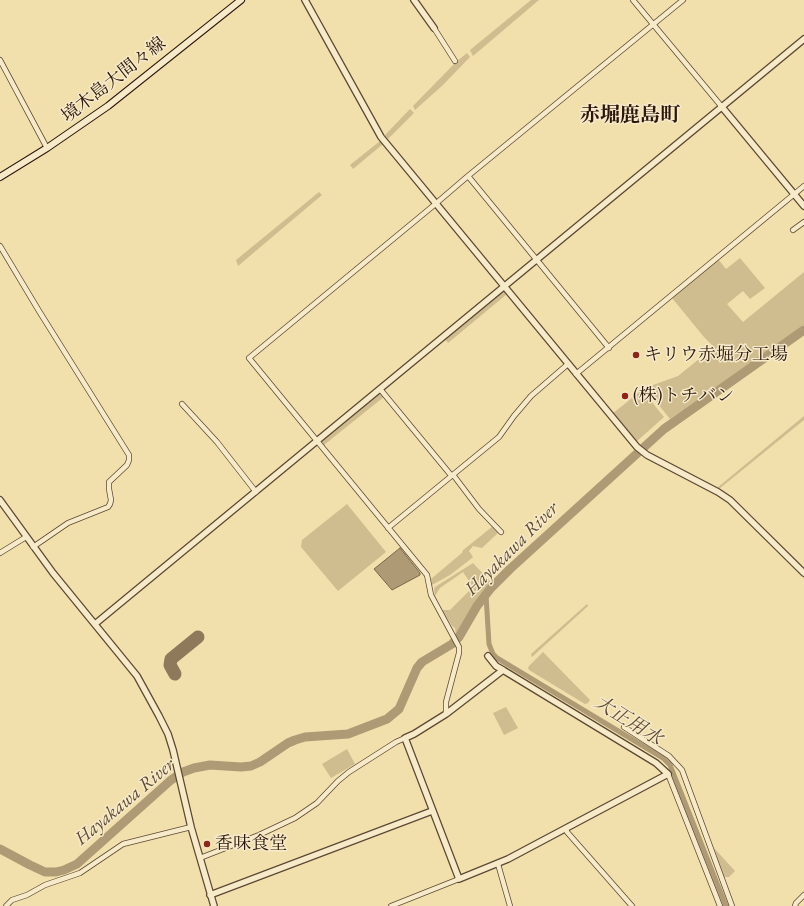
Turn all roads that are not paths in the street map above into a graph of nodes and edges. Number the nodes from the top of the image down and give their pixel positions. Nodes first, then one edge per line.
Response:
1 (241, 0) edge
2 (305, 0) edge
3 (414, 0) edge
4 (633, 0) edge
5 (683, 0) edge
6 (654, 24) junction
7 (434, 28) joint
8 (804, 39) edge
9 (0, 60) edge
10 (455, 61) dead end
11 (722, 107) junction
12 (47, 148) junction
13 (468, 176) junction
14 (0, 177) edge
15 (804, 186) edge
16 (794, 194) junction
17 (436, 204) junction
18 (804, 206) edge
19 (804, 222) edge
20 (793, 230) dead end
21 (0, 246) edge
22 (536, 261) junction
23 (504, 287) junction
24 (609, 348) junction
25 (568, 364) junction
26 (576, 374) junction
27 (380, 389) junction
28 (182, 404) dead end
29 (318, 441) junction
30 (452, 475) junction
31 (256, 492) junction
32 (0, 500) edge
33 (388, 528) junction
34 (501, 532) dead end
35 (26, 537) junction
36 (33, 547) junction
37 (0, 553) edge
38 (804, 573) edge
39 (95, 624) junction
40 (488, 656) dead end
41 (503, 670) junction
42 (446, 714) junction
43 (624, 728) dead end
44 (405, 738) junction
45 (668, 774) junction
46 (432, 811) junction
47 (191, 827) junction
48 (566, 828) junction
49 (200, 858) junction
50 (498, 864) junction
51 (459, 879) junction
52 (210, 895) junction
53 (804, 895) edge
54 (6, 906) edge
55 (214, 906) edge
56 (391, 906) edge
57 (510, 906) edge
58 (632, 906) edge
59 (720, 906) edge
60 (732, 906) edge
61 (795, 906) edge

1 - 12 main road, 境木島大間々線
2 - 17 street
3 - 7 street
4 - 6 street
5 - 6 street
6 - 11 street
6 - 13 street
7 - 10 street
8 - 11 street
9 - 12 street
11 - 16 street
11 - 22 street
12 - 14 main road, 境木島大間々線
13 - 17 street
13 - 22 street
15 - 16 street
16 - 18 street
16 - 24 street
17 - 23 street
17 - 29 street
19 - 20 street
21 - 36 street
22 - 23 street
22 - 24 street
23 - 25 street
23 - 27 street
24 - 26 street
25 - 26 street
25 - 30 street
26 - 38 street
27 - 29 street
27 - 30 street
28 - 31 street
29 - 31 street
29 - 33 street
30 - 33 street
30 - 34 street
31 - 39 street
32 - 35 street
33 - 42 street
35 - 36 street
35 - 37 street
36 - 39 street
39 - 47 street
40 - 41 street
41 - 42 street
41 - 45 street
42 - 44 street
43 - 60 street
44 - 46 street
44 - 49 street
45 - 48 street
45 - 59 street
46 - 51 street
46 - 52 street
47 - 49 street
47 - 54 street
48 - 50 street
48 - 58 street
49 - 52 street
50 - 51 street
50 - 57 street
51 - 56 street
52 - 55 street
53 - 61 street

